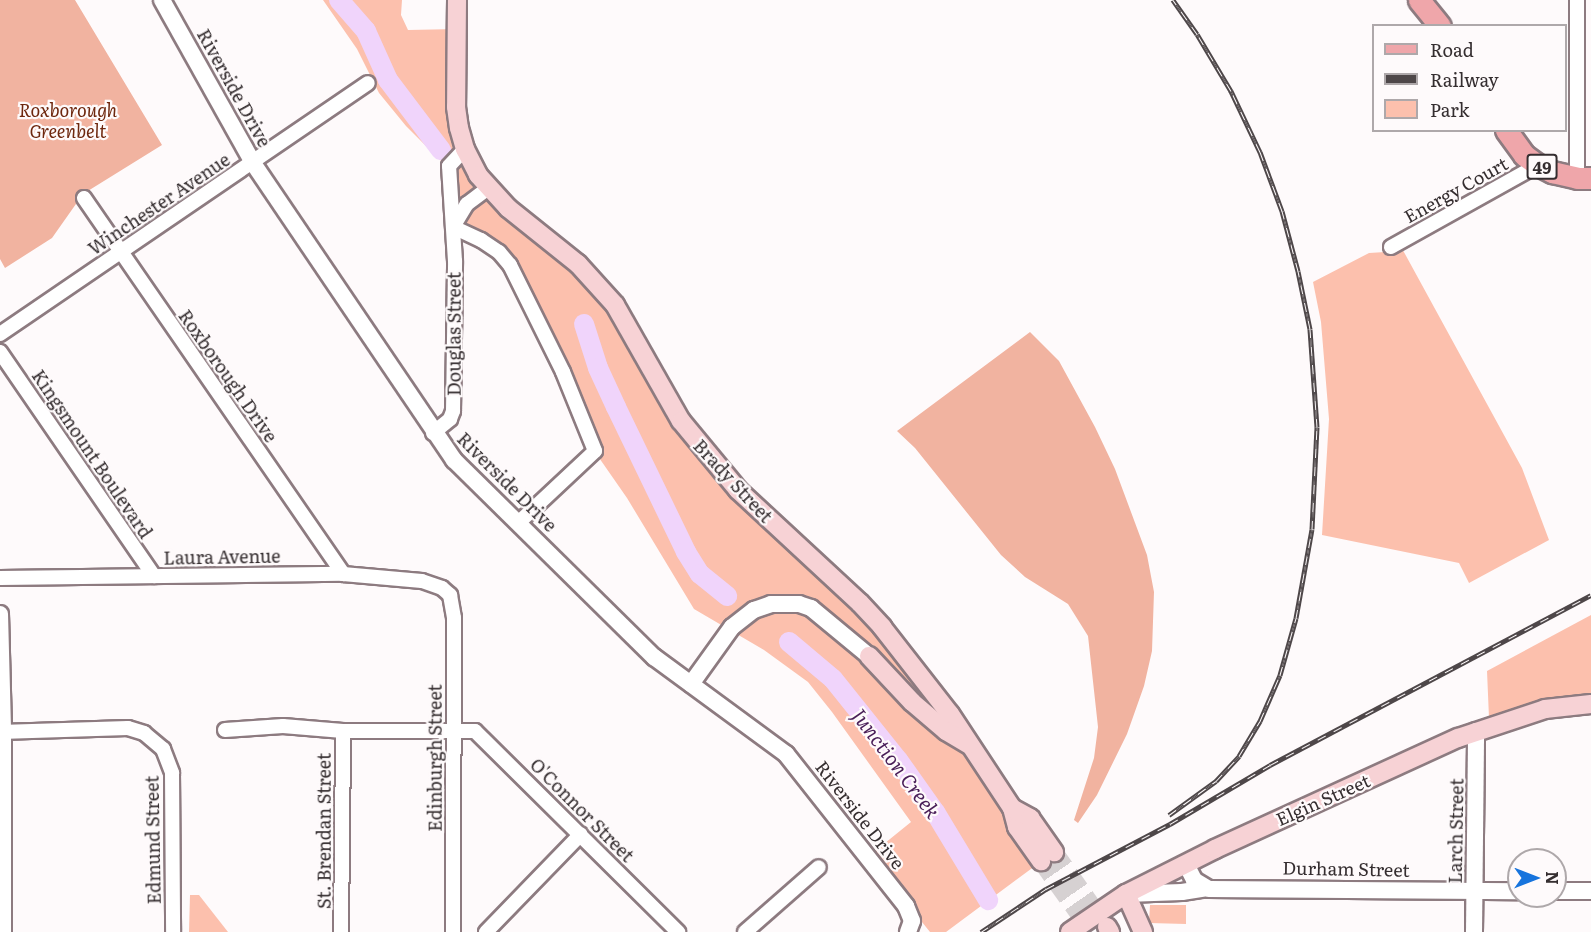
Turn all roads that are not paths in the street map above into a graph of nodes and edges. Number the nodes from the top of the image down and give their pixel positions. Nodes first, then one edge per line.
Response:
1 (162, 0) edge
2 (457, 0) edge
3 (1419, 0) edge
4 (1577, 0) edge
5 (1438, 24) edge
6 (368, 83) dead end
7 (1507, 132) edge
8 (465, 149) junction
9 (253, 163) junction
10 (1538, 165) junction
11 (1584, 178) edge
12 (488, 188) junction
13 (84, 198) dead end
14 (453, 227) junction
15 (1391, 247) dead end
16 (120, 252) junction
17 (0, 334) edge
18 (0, 352) edge
19 (433, 433) junction
20 (519, 522) junction
21 (343, 574) junction
22 (154, 576) junction
23 (0, 578) edge
24 (442, 588) joint
25 (0, 614) edge
26 (868, 656) junction
27 (915, 667) junction
28 (691, 684) junction
29 (1591, 704) edge
30 (225, 730) dead end
31 (343, 731) junction
32 (453, 731) junction
33 (1476, 731) junction
34 (2, 732) edge
35 (972, 747) junction
36 (581, 834) junction
37 (1048, 856) tunnel mouth
38 (1186, 864) junction
39 (819, 867) dead end
40 (1206, 888) junction
41 (1474, 890) junction
42 (1507, 891) edge
43 (1567, 891) edge
44 (1591, 891) edge
45 (1126, 894) junction
46 (910, 924) edge
47 (3, 932) edge
48 (173, 932) edge
49 (341, 932) edge
50 (453, 932) edge
51 (486, 932) edge
52 (678, 932) edge
53 (745, 932) edge
54 (1070, 932) edge
55 (1143, 932) edge
56 (1474, 932) edge

1 - 9 street, Riverside Drive
2 - 8 main road
3 - 5 main road
4 - 11 street
6 - 9 street, Winchester Avenue
7 - 10 main road, 49
8 - 12 main road, Brady Street
8 - 14 street, Douglas Street
9 - 16 street, Winchester Avenue
9 - 19 street, Riverside Drive
10 - 11 main road, 49
10 - 15 street, Energy Court
12 - 14 street
12 - 27 main road, Brady Street
13 - 16 street, Roxborough Drive
14 - 19 street, Douglas Street
14 - 20 street
16 - 17 street, Winchester Avenue
16 - 21 street, Roxborough Drive
18 - 22 street, Kingsmount Boulevard
19 - 20 street, Riverside Drive
20 - 28 street, Riverside Drive
21 - 22 street, Laura Avenue
21 - 24 street, Laura Avenue
22 - 23 street, Laura Avenue
24 - 32 street, Edinburgh Street
25 - 34 street
26 - 27 main road
26 - 28 street
26 - 35 main road
27 - 35 main road, Brady Street
28 - 46 street, Riverside Drive
29 - 33 main road, Elgin Street
30 - 31 street, O'Connor Street
31 - 32 street, O'Connor Street
31 - 49 street, St. Brendan Street
32 - 36 street, O'Connor Street
32 - 50 street, Edinburgh Street
33 - 38 main road, Elgin Street
33 - 41 street, Larch Street
34 - 47 street
34 - 48 street, Edmund Street
35 - 37 main road, Brady Street
36 - 51 street
36 - 52 street, O'Connor Street
38 - 40 street
38 - 45 main road, Elgin Street
39 - 53 street
40 - 41 street, Durham Street
40 - 45 street, Durham Street
41 - 42 street, Durham Street
41 - 56 street, Larch Street
43 - 44 street
45 - 54 main road, Elgin Street
45 - 55 main road

